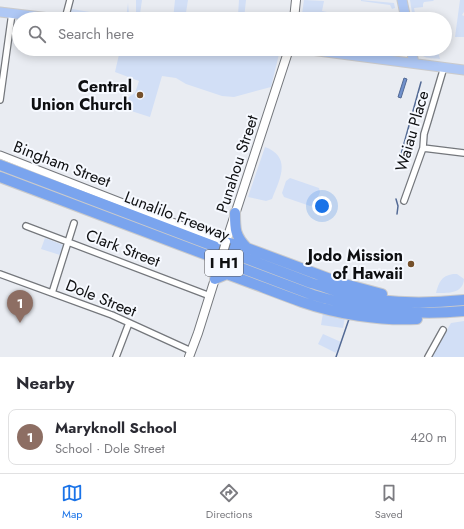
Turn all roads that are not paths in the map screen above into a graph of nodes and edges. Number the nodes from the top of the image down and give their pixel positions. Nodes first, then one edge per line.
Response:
1 (70, 0) edge
2 (296, 0) edge
3 (402, 0) edge
4 (0, 12) edge
5 (67, 12) edge
6 (295, 12) edge
7 (405, 12) edge
8 (12, 13) joint
9 (288, 56) edge
10 (358, 56) edge
11 (412, 56) edge
12 (414, 63) junction
13 (444, 67) junction
14 (464, 70) edge
15 (0, 100) edge
16 (423, 148) junction
17 (464, 153) edge
18 (0, 155) edge
19 (0, 165) edge
20 (0, 177) edge
21 (0, 184) edge
22 (55, 198) junction
23 (404, 201) dead end
24 (235, 212) junction
25 (74, 223) dead end
26 (26, 226) dead end
27 (68, 242) junction
28 (226, 242) junction
29 (247, 248) junction
30 (0, 274) edge
31 (215, 279) junction
32 (52, 293) junction
33 (210, 296) junction
34 (464, 300) edge
35 (445, 302) junction
36 (460, 311) edge
37 (129, 323) junction
38 (443, 330) dead end
39 (190, 354) edge
40 (116, 357) edge
41 (428, 357) edge

1 - 5 street
2 - 6 main road
3 - 7 main road
4 - 8 main road
8 - 15 street
9 - 24 main road, Punahou Street
10 - 12 main road
11 - 12 main road
12 - 13 main road
13 - 14 main road
13 - 16 street, Waiau Place
16 - 17 street
16 - 23 street, Waiau Place
18 - 28 street, Bingham Street
19 - 35 highway, Lunalilo Freeway / I H1
20 - 22 highway, Lunalilo Freeway / I H1
21 - 22 highway
22 - 36 highway, Lunalilo Freeway / I H1
24 - 28 main road, Punahou Street
24 - 29 highway
25 - 27 street
26 - 27 street, Clark Street
27 - 32 street
27 - 33 street, Clark Street
28 - 29 highway
28 - 31 main road, Punahou Street, bridge
29 - 35 highway
30 - 32 street, Dole Street
31 - 33 main road, Punahou Street
31 - 36 highway
32 - 37 street, Dole Street
33 - 39 main road, Punahou Street
34 - 35 highway, Lunalilo Freeway / I H1
37 - 39 street, Dole Street
37 - 40 street
38 - 41 street

